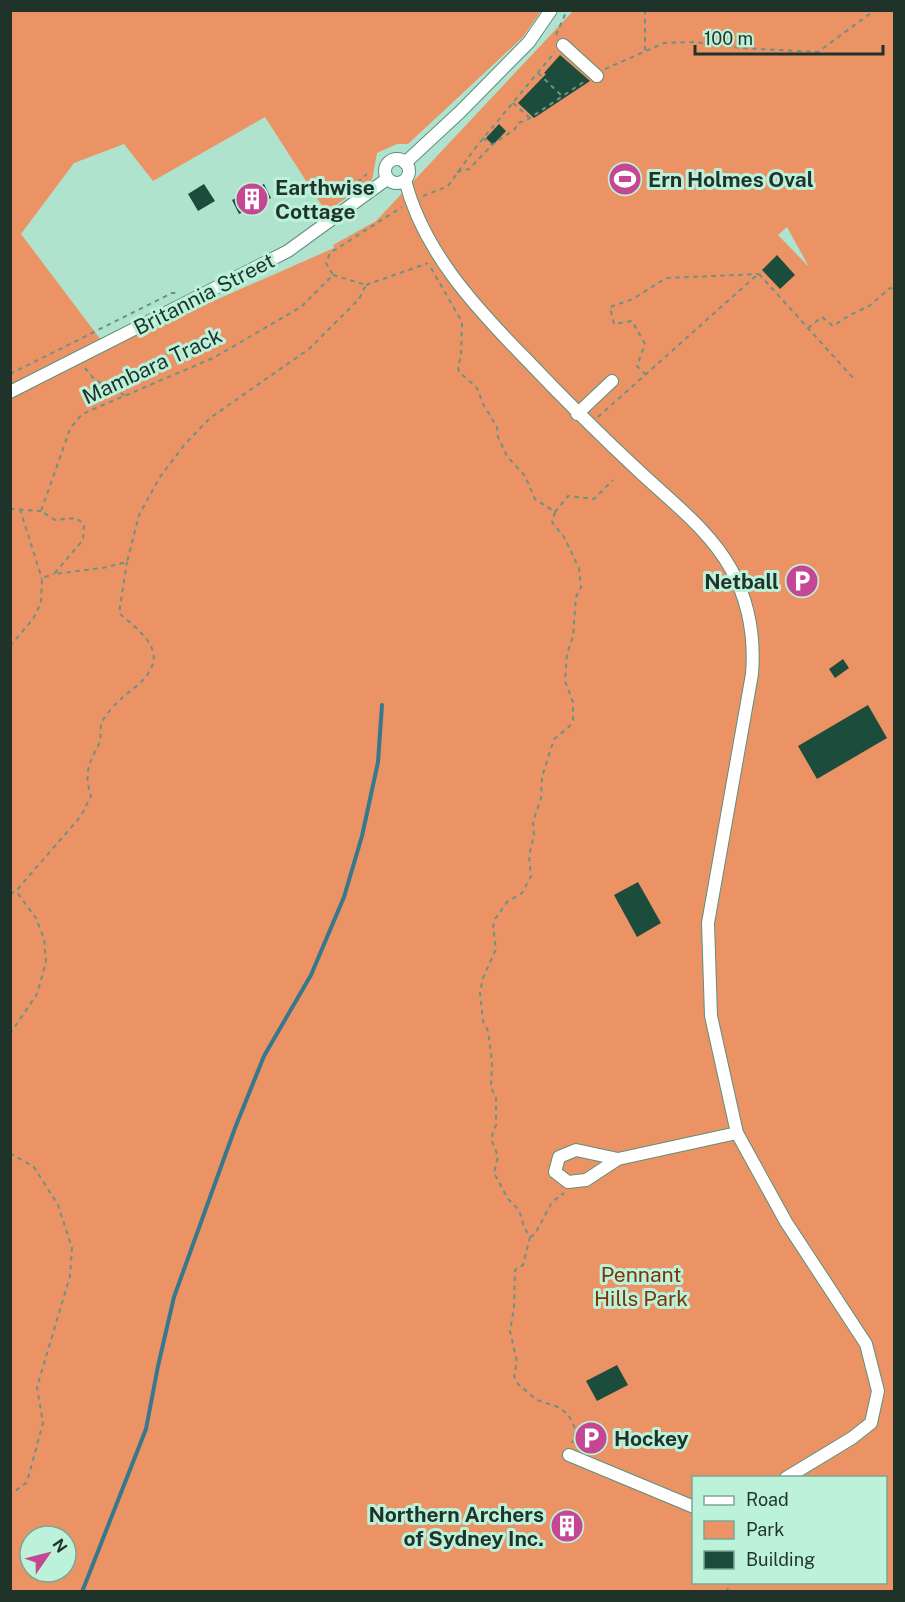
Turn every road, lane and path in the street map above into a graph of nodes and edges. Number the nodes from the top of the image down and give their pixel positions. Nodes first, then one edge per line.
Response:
1 (551, 10) edge
2 (567, 10) edge
3 (645, 10) edge
4 (875, 10) edge
5 (558, 44) junction
6 (645, 50) junction
7 (538, 73) junction
8 (596, 75) junction
9 (562, 96) junction
10 (513, 103) junction
11 (530, 118) junction
12 (483, 138) junction
13 (492, 145) junction
14 (405, 163) junction
15 (457, 172) junction
16 (367, 174) dead end
17 (387, 179) junction
18 (405, 180) junction
19 (342, 196) dead end
20 (411, 201) junction
21 (442, 259) junction
22 (428, 263) junction
23 (759, 274) junction
24 (333, 275) junction
25 (366, 285) junction
26 (894, 288) edge
27 (180, 293) dead end
28 (808, 328) junction
29 (78, 359) junction
30 (10, 374) edge
31 (645, 375) junction
32 (854, 379) dead end
33 (612, 381) dead end
34 (10, 392) edge
35 (124, 394) junction
36 (578, 414) junction
37 (598, 417) dead end
38 (613, 480) dead end
39 (10, 508) edge
40 (20, 509) junction
41 (41, 512) junction
42 (555, 512) junction
43 (127, 562) junction
44 (54, 574) junction
45 (42, 579) junction
46 (10, 646) edge
47 (16, 891) junction
48 (10, 894) edge
49 (10, 1034) edge
50 (737, 1133) junction
51 (10, 1153) edge
52 (618, 1159) junction
53 (579, 1181) junction
54 (530, 1238) junction
55 (569, 1455) joint
56 (789, 1476) edge
57 (10, 1495) edge
58 (692, 1507) edge

1 - 14 street
2 - 5 path
3 - 6 path
4 - 6 path
5 - 7 path
5 - 8 street
6 - 8 path
7 - 9 path
7 - 10 path
8 - 9 path
9 - 11 path
10 - 11 path
10 - 12 path
11 - 13 path
12 - 13 path
12 - 15 path
13 - 15 path
14 - 17 street
14 - 18 street
15 - 20 path
16 - 19 path
17 - 18 street
17 - 29 street, Britannia Street
18 - 20 street
20 - 21 street
20 - 24 path
21 - 22 path
21 - 36 street
22 - 25 path
22 - 42 path
23 - 28 path
23 - 31 path
23 - 31 path
24 - 25 path
24 - 35 path, Mambara Track
25 - 43 path
26 - 28 path
27 - 30 path
28 - 32 path
29 - 34 street, Britannia Street
29 - 35 path
31 - 37 path
33 - 36 street
35 - 41 path, Mambara Track
36 - 50 street
38 - 42 path
39 - 40 path
40 - 41 path
40 - 45 path
41 - 44 path
42 - 54 path
43 - 44 path
43 - 47 path
44 - 45 path
45 - 46 path
47 - 48 path
47 - 49 path
50 - 52 street
50 - 56 street
51 - 57 path
52 - 53 street
52 - 53 street
53 - 54 path
54 - 55 path
55 - 58 street

